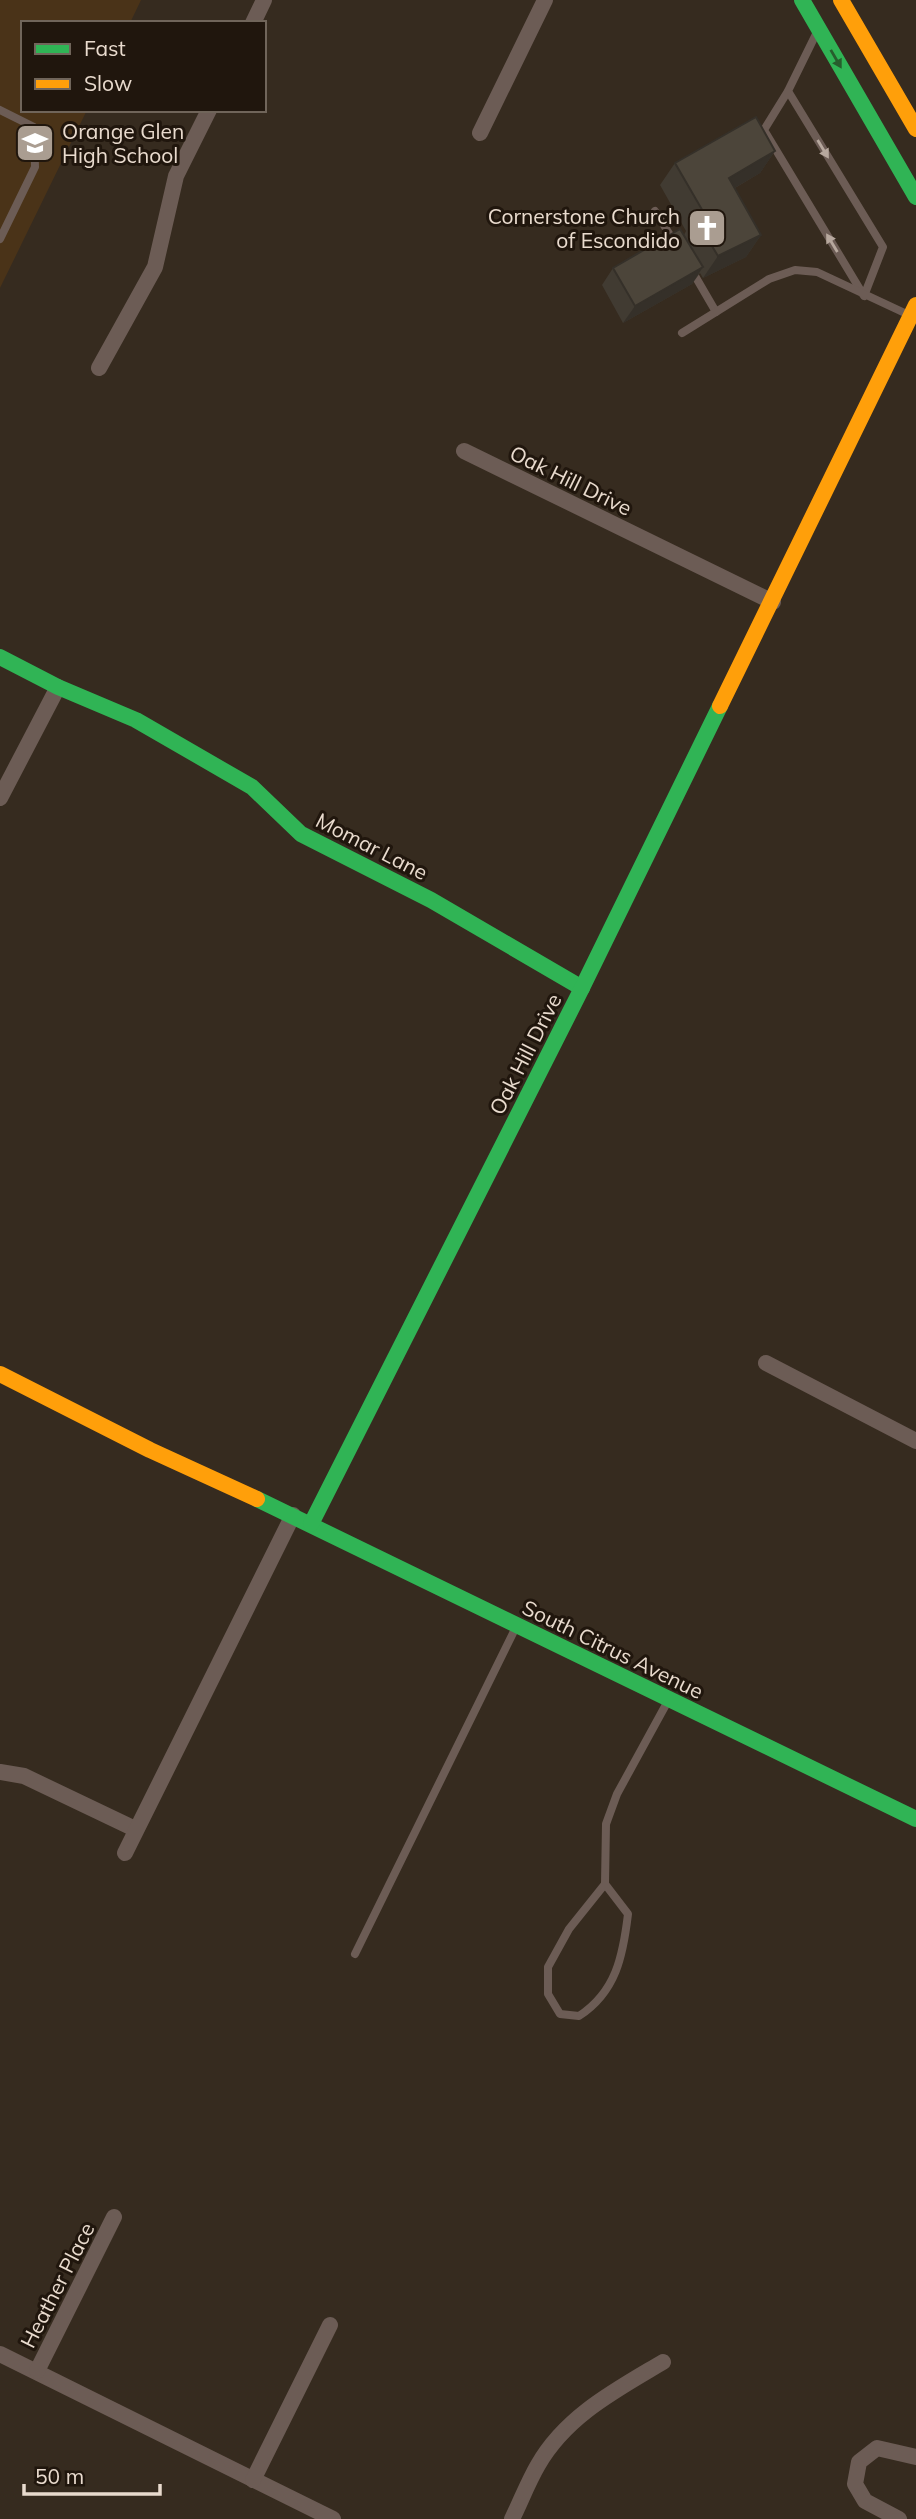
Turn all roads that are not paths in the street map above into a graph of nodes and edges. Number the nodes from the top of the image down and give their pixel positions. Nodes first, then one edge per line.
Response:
1 (264, 0) edge
2 (545, 0) edge
3 (802, 0) edge
4 (841, 0) edge
5 (254, 21) edge
6 (819, 28) junction
7 (788, 91) junction
8 (0, 110) edge
9 (208, 112) edge
10 (916, 129) edge
11 (480, 133) dead end
12 (916, 197) edge
13 (655, 211) dead end
14 (0, 239) edge
15 (864, 296) junction
16 (913, 310) edge
17 (716, 312) junction
18 (682, 333) dead end
19 (99, 368) dead end
20 (464, 451) dead end
21 (773, 602) junction
22 (0, 657) edge
23 (58, 687) junction
24 (0, 797) edge
25 (582, 988) junction
26 (766, 1363) dead end
27 (0, 1374) edge
28 (916, 1441) edge
29 (293, 1515) junction
30 (311, 1524) junction
31 (517, 1625) junction
32 (669, 1699) junction
33 (0, 1772) edge
34 (916, 1819) edge
35 (135, 1829) junction
36 (125, 1853) dead end
37 (605, 1884) junction
38 (355, 1954) dead end
39 (114, 2217) dead end
40 (330, 2325) dead end
41 (0, 2354) edge
42 (663, 2362) dead end
43 (37, 2371) junction
44 (916, 2457) edge
45 (253, 2480) junction
46 (333, 2519) edge
47 (512, 2519) edge
48 (898, 2519) edge

1 - 5 street
2 - 11 street
3 - 6 street
4 - 10 street
6 - 7 lane
6 -> 12 street
7 -> 15 lane
15 -> 7 lane
8 - 14 lane
9 - 19 street
13 - 17 lane
15 - 16 lane
15 - 17 lane
16 - 21 street, Oak Hill Drive
17 - 18 lane
20 - 21 street, Oak Hill Drive
21 - 25 street, Oak Hill Drive
22 - 23 street, Momar Lane
23 - 24 street
23 - 25 street, Momar Lane
25 - 30 street, Oak Hill Drive
26 - 28 street
27 - 29 street, South Citrus Avenue
29 - 30 street, South Citrus Avenue
29 - 35 street
30 - 31 street, South Citrus Avenue
31 - 32 street, South Citrus Avenue
31 - 38 lane
32 - 34 street, South Citrus Avenue
32 - 37 lane
33 - 35 street
35 - 36 street
37 - 37 lane
39 - 43 street, Heather Place
40 - 45 street
41 - 43 street
42 - 47 street
43 - 45 street
44 - 48 street
45 - 46 street

